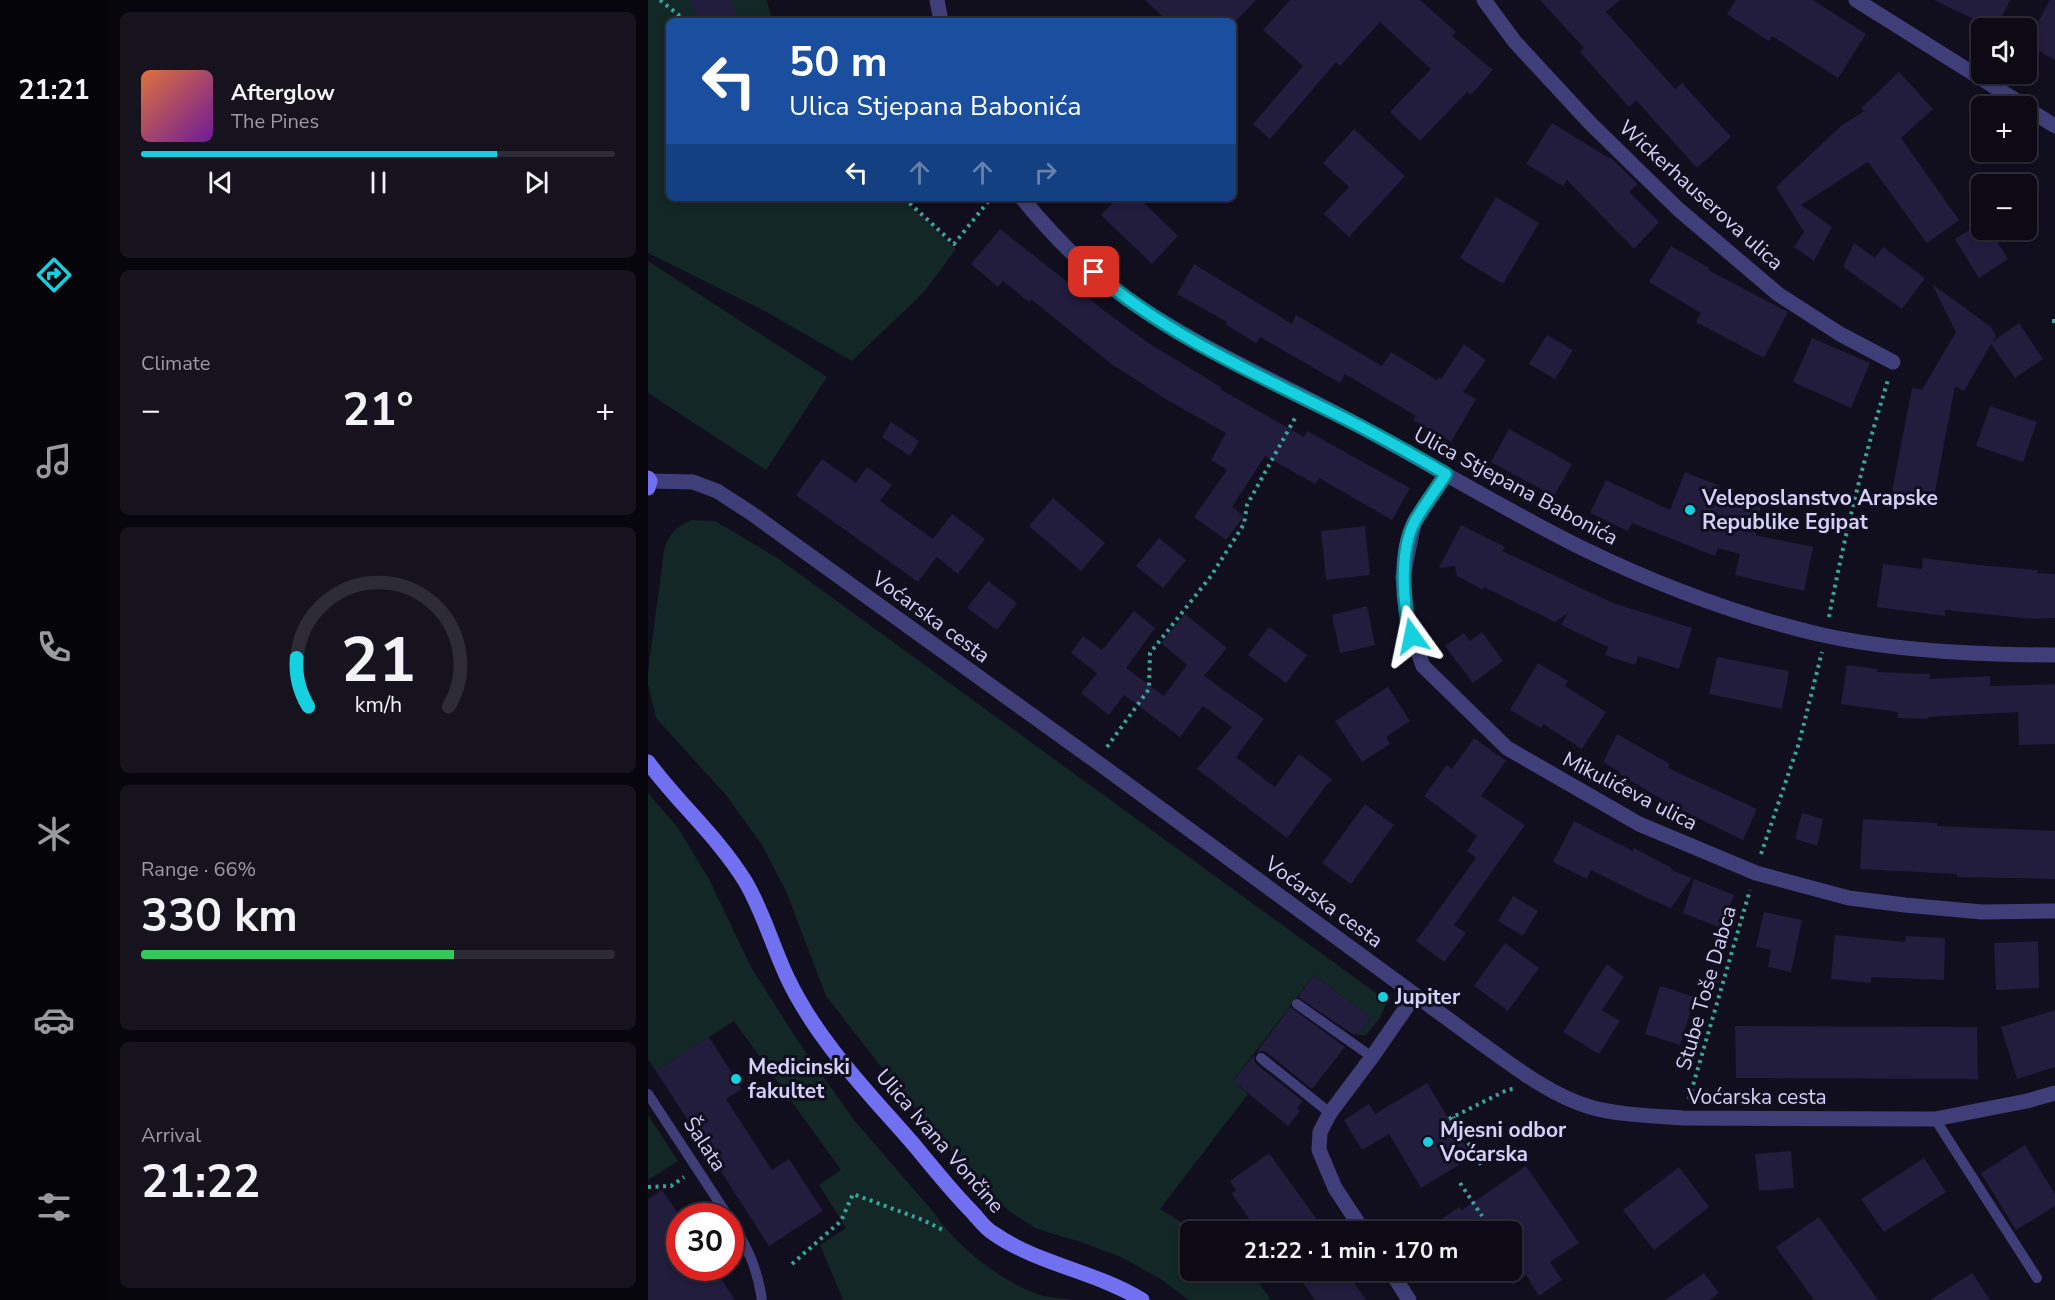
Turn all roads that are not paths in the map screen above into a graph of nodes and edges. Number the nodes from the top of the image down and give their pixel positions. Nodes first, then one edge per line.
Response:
1 (937, 0) edge
2 (1484, 0) edge
3 (1856, 0) edge
4 (940, 18) edge
5 (2009, 96) edge
6 (2037, 114) edge
7 (2055, 126) edge
8 (1024, 201) edge
9 (1893, 362) road end
10 (1446, 474) junction
11 (649, 482) edge
12 (2055, 655) edge
13 (648, 762) edge
14 (2055, 912) edge
15 (1415, 995) junction
16 (1297, 1004) dead end
17 (1372, 1057) junction
18 (1261, 1058) dead end
19 (2055, 1093) edge
20 (648, 1094) edge
21 (1330, 1113) junction
22 (1935, 1119) junction
23 (720, 1203) edge
24 (1357, 1221) edge
25 (744, 1243) edge
26 (2037, 1278) dead end
27 (1397, 1281) edge
28 (762, 1300) edge
29 (1142, 1300) edge
30 (1409, 1300) edge

1 - 4 street
2 - 9 street, Wickerhauserova ulica
3 - 5 street
6 - 7 street
8 - 10 street, Ulica Stjepana Babonića
10 - 12 street, Ulica Stjepana Babonića
10 - 14 street, Mikulićeva ulica
11 - 15 street, Voćarska cesta
13 - 29 main road, Ulica Ivana Vončine
15 - 17 street
15 - 22 street, Voćarska cesta
16 - 17 lane
17 - 21 street
18 - 21 lane
19 - 22 street, Voćarska cesta
20 - 23 lane, Šalata
21 - 24 street
22 - 26 lane
25 - 28 lane, Šalata
27 - 30 street

